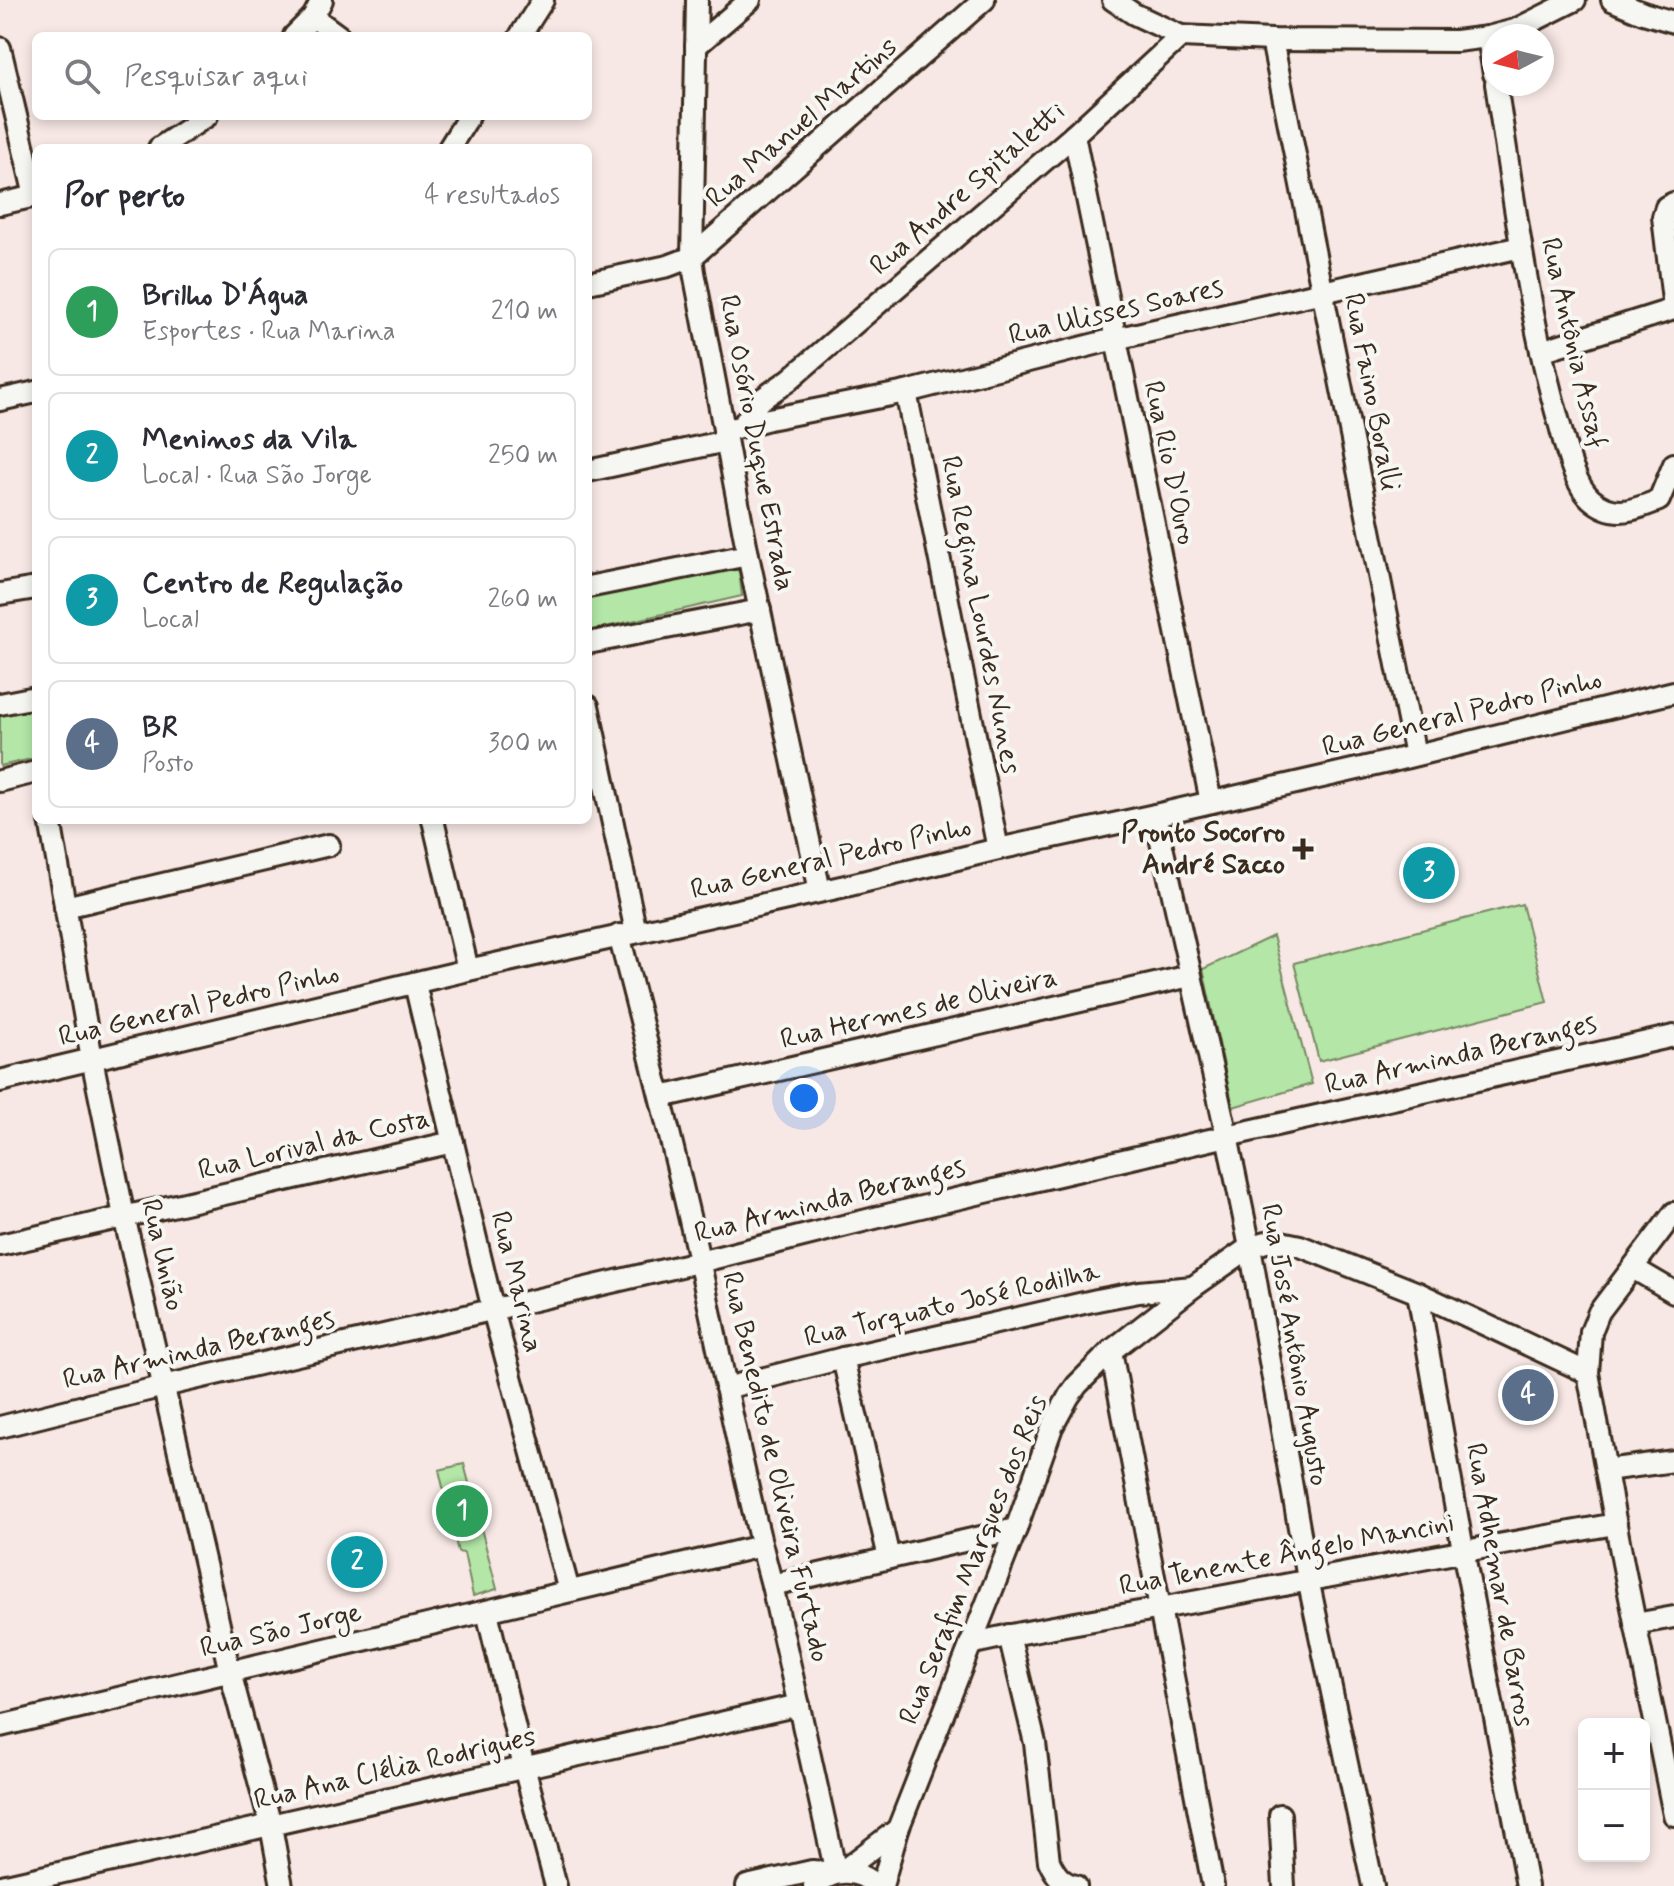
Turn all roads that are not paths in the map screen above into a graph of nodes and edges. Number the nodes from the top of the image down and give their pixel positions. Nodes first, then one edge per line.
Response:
1 (543, 0) edge
2 (697, 0) edge
3 (750, 0) edge
4 (984, 0) edge
5 (1113, 0) edge
6 (1575, 0) edge
7 (1612, 0) edge
8 (318, 8) edge
9 (1674, 22) edge
10 (1527, 24) edge
11 (297, 32) edge
12 (336, 32) edge
13 (523, 32) edge
14 (1181, 36) junction
15 (1482, 38) edge
16 (1272, 40) junction
17 (696, 46) junction
18 (0, 48) edge
19 (1498, 96) edge
20 (201, 120) edge
21 (462, 120) edge
22 (1074, 135) junction
23 (165, 144) edge
24 (451, 144) edge
25 (32, 180) edge
26 (32, 197) edge
27 (1674, 203) edge
28 (0, 204) edge
29 (1521, 247) junction
30 (692, 257) junction
31 (592, 282) edge
32 (1322, 293) junction
33 (1674, 309) edge
34 (1115, 339) junction
35 (1541, 351) junction
36 (789, 380) junction
37 (906, 392) junction
38 (32, 393) edge
39 (0, 400) edge
40 (769, 419) junction
41 (731, 432) junction
42 (1674, 464) edge
43 (592, 470) edge
44 (748, 555) junction
45 (592, 586) edge
46 (32, 589) edge
47 (0, 594) edge
48 (760, 610) junction
49 (592, 642) edge
50 (1674, 692) edge
51 (32, 698) edge
52 (0, 704) edge
53 (592, 729) edge
54 (1415, 755) junction
55 (32, 773) edge
56 (0, 781) edge
57 (1211, 802) junction
58 (1155, 815) junction
59 (51, 824) edge
60 (434, 824) edge
61 (329, 845) dead end
62 (998, 849) junction
63 (820, 891) junction
64 (65, 907) junction
65 (628, 934) junction
66 (468, 970) junction
67 (1190, 976) junction
68 (415, 984) junction
69 (1674, 1036) edge
70 (92, 1059) junction
71 (0, 1081) edge
72 (661, 1097) junction
73 (1227, 1136) junction
74 (453, 1142) junction
75 (1674, 1213) edge
76 (124, 1216) junction
77 (0, 1245) edge
78 (1250, 1247) junction
79 (700, 1262) junction
80 (1633, 1268) junction
81 (1193, 1287) junction
82 (1674, 1292) edge
83 (1418, 1293) junction
84 (493, 1310) junction
85 (1111, 1351) junction
86 (843, 1358) junction
87 (1588, 1373) junction
88 (164, 1386) junction
89 (726, 1388) junction
90 (0, 1427) edge
91 (1674, 1461) edge
92 (1606, 1470) junction
93 (1616, 1524) junction
94 (1016, 1529) junction
95 (761, 1546) junction
96 (1463, 1550) junction
97 (889, 1558) junction
98 (1308, 1579) junction
99 (772, 1585) junction
100 (569, 1591) junction
101 (1160, 1609) junction
102 (487, 1612) junction
103 (1674, 1617) edge
104 (1635, 1624) junction
105 (1009, 1635) junction
106 (970, 1644) junction
107 (230, 1672) junction
108 (799, 1705) junction
109 (0, 1726) edge
110 (524, 1767) junction
111 (1280, 1815) dead end
112 (1674, 1815) edge
113 (271, 1826) junction
114 (898, 1829) junction
115 (838, 1873) junction
116 (2, 1886) edge
117 (282, 1886) edge
118 (556, 1886) edge
119 (747, 1886) edge
120 (814, 1886) edge
121 (879, 1886) edge
122 (1076, 1886) edge
123 (1213, 1886) edge
124 (1284, 1886) edge
125 (1373, 1886) edge
126 (1527, 1886) edge

1 - 13 street
2 - 17 street, Rua Osório Duque Estrada
3 - 17 street
4 - 30 street, Rua Manuel Martins
5 - 14 street
6 - 10 street
7 - 9 street
8 - 11 street
8 - 12 street
14 - 16 street
14 - 22 street, Rua Andre Spitaletti
15 - 16 street
16 - 32 street, Rua Faino Boralli
17 - 30 street, Rua Osório Duque Estrada
18 - 25 street
19 - 29 street, Rua Antônia Assaf
20 - 23 street
21 - 24 street
22 - 34 street, Rua Rio D'Ouro
22 - 36 street, Rua Andre Spitaletti
26 - 28 street
27 - 33 street
29 - 32 street, Rua Ulisses Soares
29 - 35 street, Rua Antônia Assaf
30 - 31 street
30 - 41 street, Rua Osório Duque Estrada
32 - 34 street, Rua Ulisses Soares
32 - 54 street, Rua Faino Boralli
33 - 35 street
34 - 37 street, Rua Ulisses Soares
34 - 57 street, Rua Rio D'Ouro
35 - 42 street, Rua Antônia Assaf
36 - 40 street, Rua Andre Spitaletti
36 - 41 street, Rua Andre Spitaletti
37 - 40 street, Rua Ulisses Soares
37 - 62 street, Rua Regina Lourdes Nunes
38 - 39 street
40 - 41 street, Rua Ulisses Soares
41 - 43 street, Rua Ulisses Soares
41 - 44 street, Rua Osório Duque Estrada
44 - 45 street
44 - 48 street, Rua Osório Duque Estrada
46 - 47 street
48 - 49 street
48 - 63 street, Rua Osório Duque Estrada
50 - 54 street, Rua General Pedro Pinho
51 - 52 street
53 - 65 street, Rua Benedito de Oliveira Furtado
54 - 57 street, Rua General Pedro Pinho
55 - 56 street
57 - 58 street, Rua General Pedro Pinho
58 - 62 street, Rua General Pedro Pinho
58 - 67 street, Rua José Antônio Augusto
59 - 64 street, Rua União
60 - 66 street
61 - 64 street
62 - 63 street, Rua General Pedro Pinho
63 - 65 street, Rua General Pedro Pinho
64 - 70 street, Rua União
65 - 66 street, Rua General Pedro Pinho
65 - 72 street, Rua Benedito de Oliveira Furtado
66 - 68 street, Rua General Pedro Pinho
67 - 72 street, Rua Hermes de Oliveira
67 - 73 street, Rua José Antônio Augusto
68 - 70 street, Rua General Pedro Pinho
68 - 74 street, Rua Marina
69 - 73 street, Rua Arminda Beranges
70 - 71 street, Rua General Pedro Pinho
70 - 76 street, Rua União
72 - 79 street, Rua Benedito de Oliveira Furtado
73 - 78 street, Rua José Antônio Augusto
73 - 79 street, Rua Arminda Beranges
74 - 76 street, Rua Lorival da Costa
74 - 84 street, Rua Marina
75 - 80 street
76 - 77 street, Rua Lorival da Costa
76 - 88 street, Rua União
78 - 81 street, Rua Serafim Marques dos Reis
78 - 83 street
78 - 98 street, Rua José Antônio Augusto
79 - 84 street, Rua Arminda Beranges
79 - 89 street, Rua Benedito de Oliveira Furtado
80 - 82 street
80 - 87 street
81 - 85 street, Rua Serafim Marques dos Reis
81 - 86 street, Rua Torquato José Rodilha
83 - 87 street
83 - 96 street, Rua Adhemar de Barros
84 - 88 street, Rua Arminda Beranges
84 - 100 street, Rua Marina
85 - 94 street, Rua Serafim Marques dos Reis
85 - 101 street
86 - 89 street, Rua Torquato José Rodilha
86 - 97 street
87 - 92 street
88 - 90 street, Rua Arminda Beranges
88 - 107 street, Rua União
89 - 95 street, Rua Benedito de Oliveira Furtado
91 - 92 street
92 - 93 street
93 - 96 street, Rua Tenente Ângelo Mancini
93 - 104 street
94 - 97 street
94 - 106 street, Rua Serafim Marques dos Reis
95 - 99 street, Rua Benedito de Oliveira Furtado
95 - 100 street, Rua São Jorge
96 - 98 street, Rua Tenente Ângelo Mancini
96 - 126 street, Rua Adhemar de Barros
97 - 99 street
98 - 101 street, Rua Tenente Ângelo Mancini
98 - 125 street, Rua José Antônio Augusto
99 - 108 street, Rua Benedito de Oliveira Furtado
100 - 102 street, Rua São Jorge
101 - 105 street, Rua Tenente Ângelo Mancini
101 - 123 street
102 - 107 street, Rua São Jorge
102 - 110 street
103 - 104 street
104 - 112 street
105 - 106 street, Rua Tenente Ângelo Mancini
105 - 122 street
106 - 114 street, Rua Serafim Marques dos Reis
107 - 109 street, Rua São Jorge
107 - 113 street, Rua União
108 - 110 street, Rua Ana Clélia Rodrigues
108 - 115 street, Rua Benedito de Oliveira Furtado
110 - 113 street, Rua Ana Clélia Rodrigues
110 - 118 street
111 - 124 street
113 - 116 street, Rua Ana Clélia Rodrigues
113 - 117 street, Rua União
114 - 115 street
114 - 121 street, Rua Serafim Marques dos Reis
115 - 119 street
115 - 120 street
115 - 121 street

